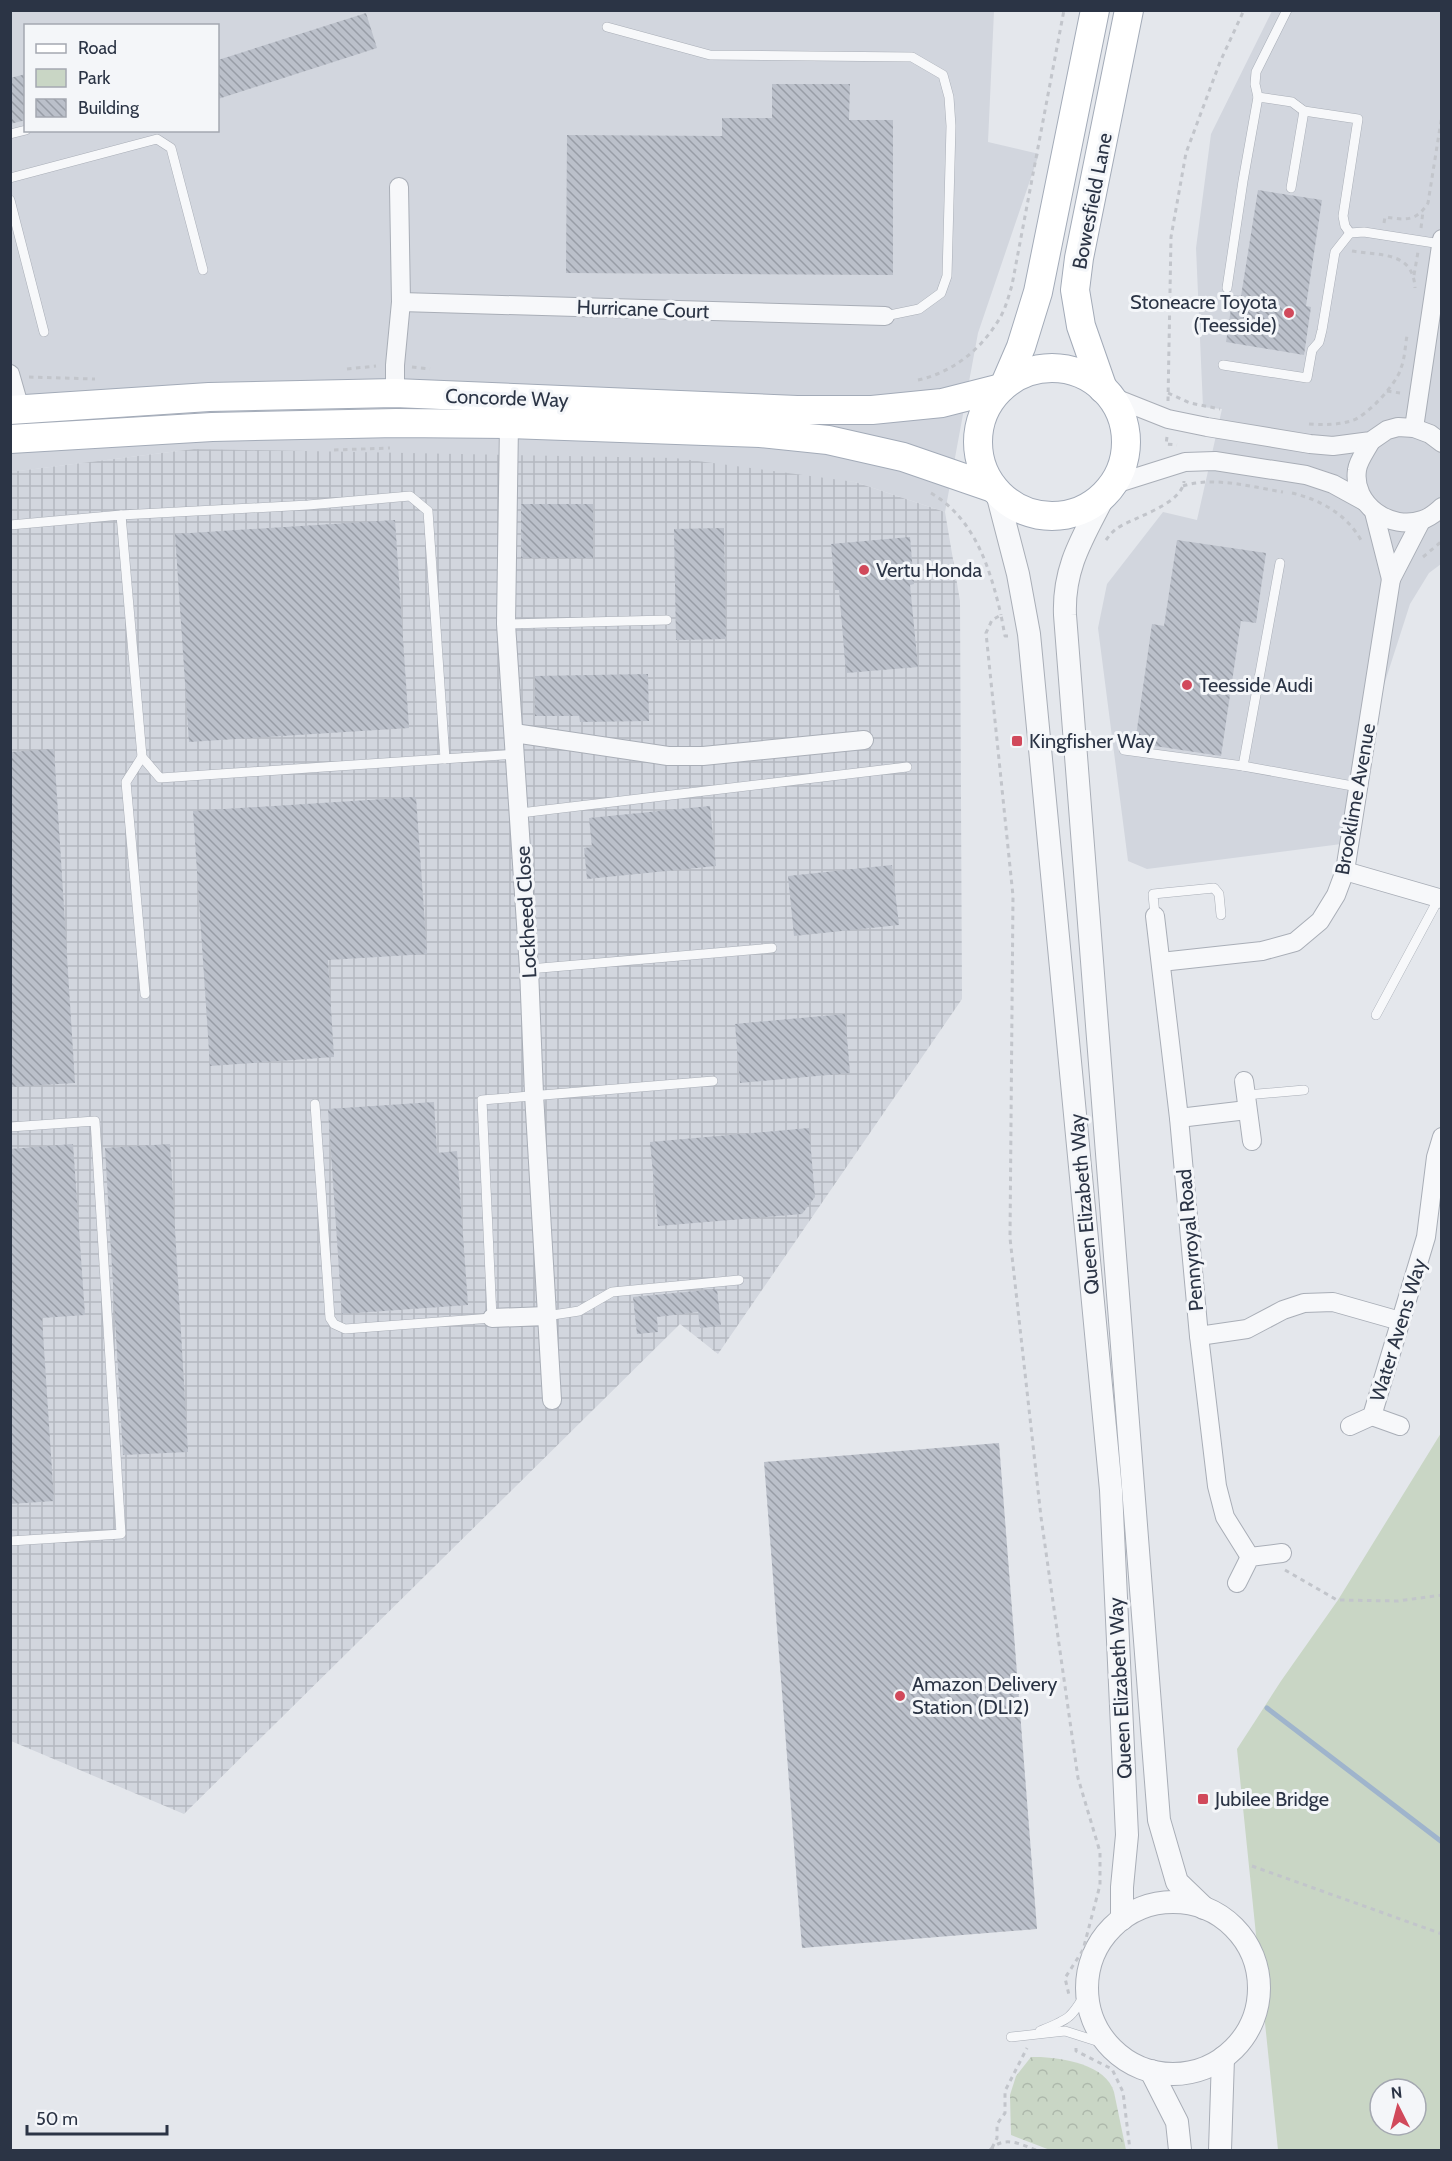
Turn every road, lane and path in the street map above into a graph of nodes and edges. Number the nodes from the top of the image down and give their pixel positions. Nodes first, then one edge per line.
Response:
1 (1064, 10) edge
2 (1095, 10) edge
3 (1129, 10) edge
4 (1244, 10) edge
5 (1287, 10) edge
6 (606, 27) dead end
7 (1258, 97) junction
8 (1304, 111) junction
9 (1442, 115) edge
10 (10, 178) edge
11 (399, 187) dead end
12 (1291, 188) dead end
13 (10, 200) edge
14 (1350, 233) junction
15 (1382, 236) junction
16 (1442, 239) edge
17 (1441, 244) edge
18 (1338, 249) junction
19 (203, 270) dead end
20 (1227, 288) dead end
21 (1415, 291) dead end
22 (401, 302) junction
23 (885, 316) joint
24 (44, 332) dead end
25 (1408, 334) dead end
26 (1223, 365) dead end
27 (10, 374) edge
28 (913, 381) dead end
29 (1003, 386) junction
30 (1106, 392) junction
31 (395, 393) junction
32 (15, 409) edge
33 (1224, 410) dead end
34 (1305, 423) dead end
35 (509, 424) junction
36 (1414, 428) junction
37 (10, 439) edge
38 (1371, 441) junction
39 (1442, 443) edge
40 (392, 448) dead end
41 (327, 450) dead end
42 (924, 488) dead end
43 (995, 490) junction
44 (1108, 490) junction
45 (1369, 506) junction
46 (1442, 507) edge
47 (121, 515) junction
48 (1421, 521) junction
49 (10, 525) edge
50 (1442, 541) edge
51 (1100, 547) dead end
52 (1384, 551) junction
53 (1404, 554) junction
54 (1280, 563) dead end
55 (1391, 579) junction
56 (1001, 615) junction
57 (667, 620) dead end
58 (506, 624) junction
59 (1005, 636) dead end
60 (514, 733) junction
61 (864, 740) dead end
62 (1124, 750) dead end
63 (516, 754) junction
64 (142, 757) junction
65 (445, 759) junction
66 (1243, 766) junction
67 (907, 767) dead end
68 (1358, 787) junction
69 (520, 813) junction
70 (1345, 871) junction
71 (1440, 898) edge
72 (1221, 915) dead end
73 (1155, 916) joint
74 (772, 948) dead end
75 (1161, 962) junction
76 (529, 969) junction
77 (146, 994) dead end
78 (1376, 1015) dead end
79 (713, 1081) dead end
80 (1304, 1090) dead end
81 (534, 1094) junction
82 (1246, 1096) junction
83 (315, 1104) dead end
84 (1179, 1118) junction
85 (10, 1127) edge
86 (1442, 1137) edge
87 (1252, 1141) dead end
88 (739, 1280) dead end
89 (546, 1316) junction
90 (492, 1318) junction
91 (1400, 1322) junction
92 (1199, 1336) junction
93 (552, 1400) dead end
94 (1372, 1416) junction
95 (1350, 1426) dead end
96 (1400, 1426) dead end
97 (10, 1541) edge
98 (1282, 1553) dead end
99 (1255, 1556) junction
100 (1237, 1583) dead end
101 (1442, 1595) edge
102 (1252, 1866) dead end
103 (1204, 1908) junction
104 (1122, 1919) junction
105 (1442, 1934) edge
106 (1087, 1991) junction
107 (1074, 2013) junction
108 (1032, 2034) junction
109 (1074, 2034) junction
110 (1011, 2037) dead end
111 (1109, 2045) junction
112 (1223, 2058) junction
113 (1151, 2071) junction
114 (991, 2149) edge
115 (1036, 2151) edge
116 (1130, 2151) edge
117 (1180, 2151) edge
118 (1220, 2151) edge

1 - 28 path
2 - 29 main road, Bowesfield Lane
3 - 30 main road, Bowesfield Lane
4 - 33 path
5 - 7 lane
6 - 23 lane
7 - 8 lane
7 - 20 lane
8 - 12 lane
8 - 14 lane
9 - 15 path
10 - 19 lane
11 - 22 street
13 - 24 lane
14 - 15 lane
14 - 18 lane
15 - 17 lane
16 - 17 street
17 - 36 street
18 - 21 path
18 - 26 lane
22 - 23 street, Hurricane Court
22 - 31 street
25 - 34 path
27 - 32 street
29 - 30 main road
29 - 31 main road, Concorde Way
29 - 43 main road
30 - 38 street
30 - 44 main road
31 - 32 main road, Concorde Way
35 - 37 main road, Concorde Way
35 - 43 main road, Concorde Way
35 - 58 street, Lockheed Close
36 - 38 street
36 - 39 street
38 - 45 street
40 - 41 path
42 - 56 path
43 - 44 main road
43 - 104 street, Queen Elizabeth Way
44 - 45 street
44 - 103 street, Queen Elizabeth Way
45 - 48 street
45 - 52 street
46 - 48 street
47 - 49 lane
47 - 64 lane
47 - 65 lane
48 - 53 street
50 - 53 path
51 - 52 path
52 - 55 street
53 - 55 street
54 - 66 lane
55 - 68 street, Brooklime Avenue
56 - 59 path
56 - 107 path
57 - 58 lane
58 - 60 street, Lockheed Close
60 - 61 street
60 - 63 street, Lockheed Close
62 - 66 lane
63 - 65 lane
63 - 69 street, Lockheed Close
64 - 65 lane
64 - 77 lane
66 - 68 lane
67 - 69 lane
68 - 70 street, Brooklime Avenue
69 - 76 street, Lockheed Close
70 - 71 street
70 - 75 street, Brooklime Avenue
71 - 78 lane
72 - 73 lane
73 - 75 street, Pennyroyal Road
74 - 76 lane
75 - 84 street, Pennyroyal Road
76 - 81 street, Lockheed Close
79 - 81 lane
80 - 82 lane
81 - 89 street, Lockheed Close
81 - 90 lane
82 - 84 street
82 - 87 street
83 - 90 lane
84 - 92 street, Pennyroyal Road
85 - 97 lane
86 - 91 street, Water Avens Way
88 - 89 lane
89 - 90 street
89 - 93 street, Lockheed Close
91 - 92 street
91 - 94 street, Water Avens Way
92 - 99 street, Pennyroyal Road
94 - 95 street, Water Avens Way
94 - 96 street, Water Avens Way
98 - 99 street
99 - 100 street
99 - 101 path
102 - 105 path
103 - 104 street
103 - 112 street
104 - 106 street
106 - 107 lane
106 - 111 street
107 - 108 lane
108 - 109 lane
108 - 110 lane
108 - 114 path
109 - 111 lane
109 - 116 path
111 - 113 street
112 - 113 street
112 - 118 street
113 - 117 street
114 - 115 path

